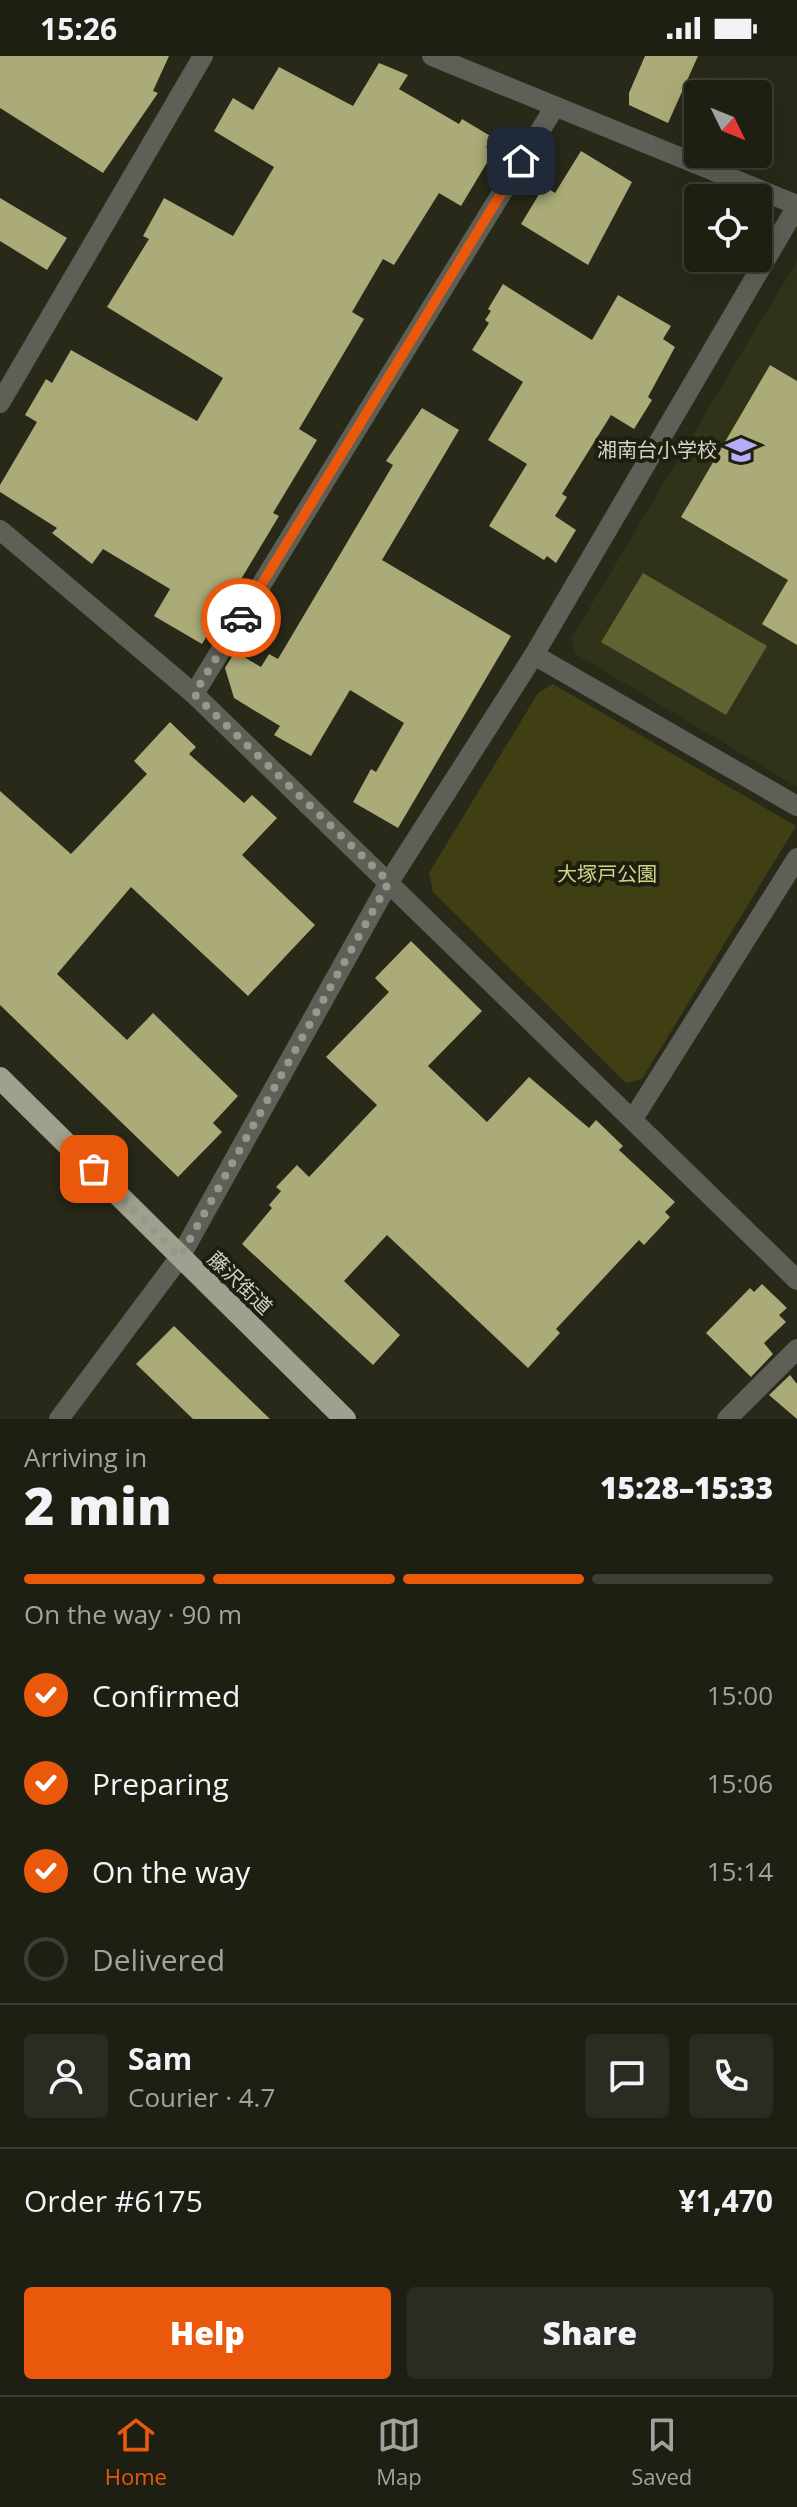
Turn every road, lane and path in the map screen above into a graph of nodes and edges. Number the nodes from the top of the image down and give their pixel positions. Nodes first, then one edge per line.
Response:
1 (203, 56) edge
2 (432, 56) edge
3 (457, 60) edge
4 (554, 108) junction
5 (797, 205) edge
6 (0, 403) edge
7 (0, 530) edge
8 (534, 655) junction
9 (194, 694) junction
10 (797, 806) edge
11 (797, 858) edge
12 (389, 882) junction
13 (0, 1078) edge
14 (633, 1119) junction
15 (180, 1257) junction
16 (797, 1280) edge
17 (797, 1349) edge
18 (59, 1419) edge
19 (345, 1419) edge
20 (727, 1419) edge

1 - 6 street
2 - 3 street
3 - 4 street
4 - 5 street
4 - 9 street
5 - 8 street
7 - 9 street
8 - 10 street
8 - 12 street
9 - 12 street
11 - 14 street
12 - 14 street
12 - 15 street
13 - 15 highway, 藤沢街道
14 - 16 street
15 - 18 street
15 - 19 highway, 藤沢街道
17 - 20 street

